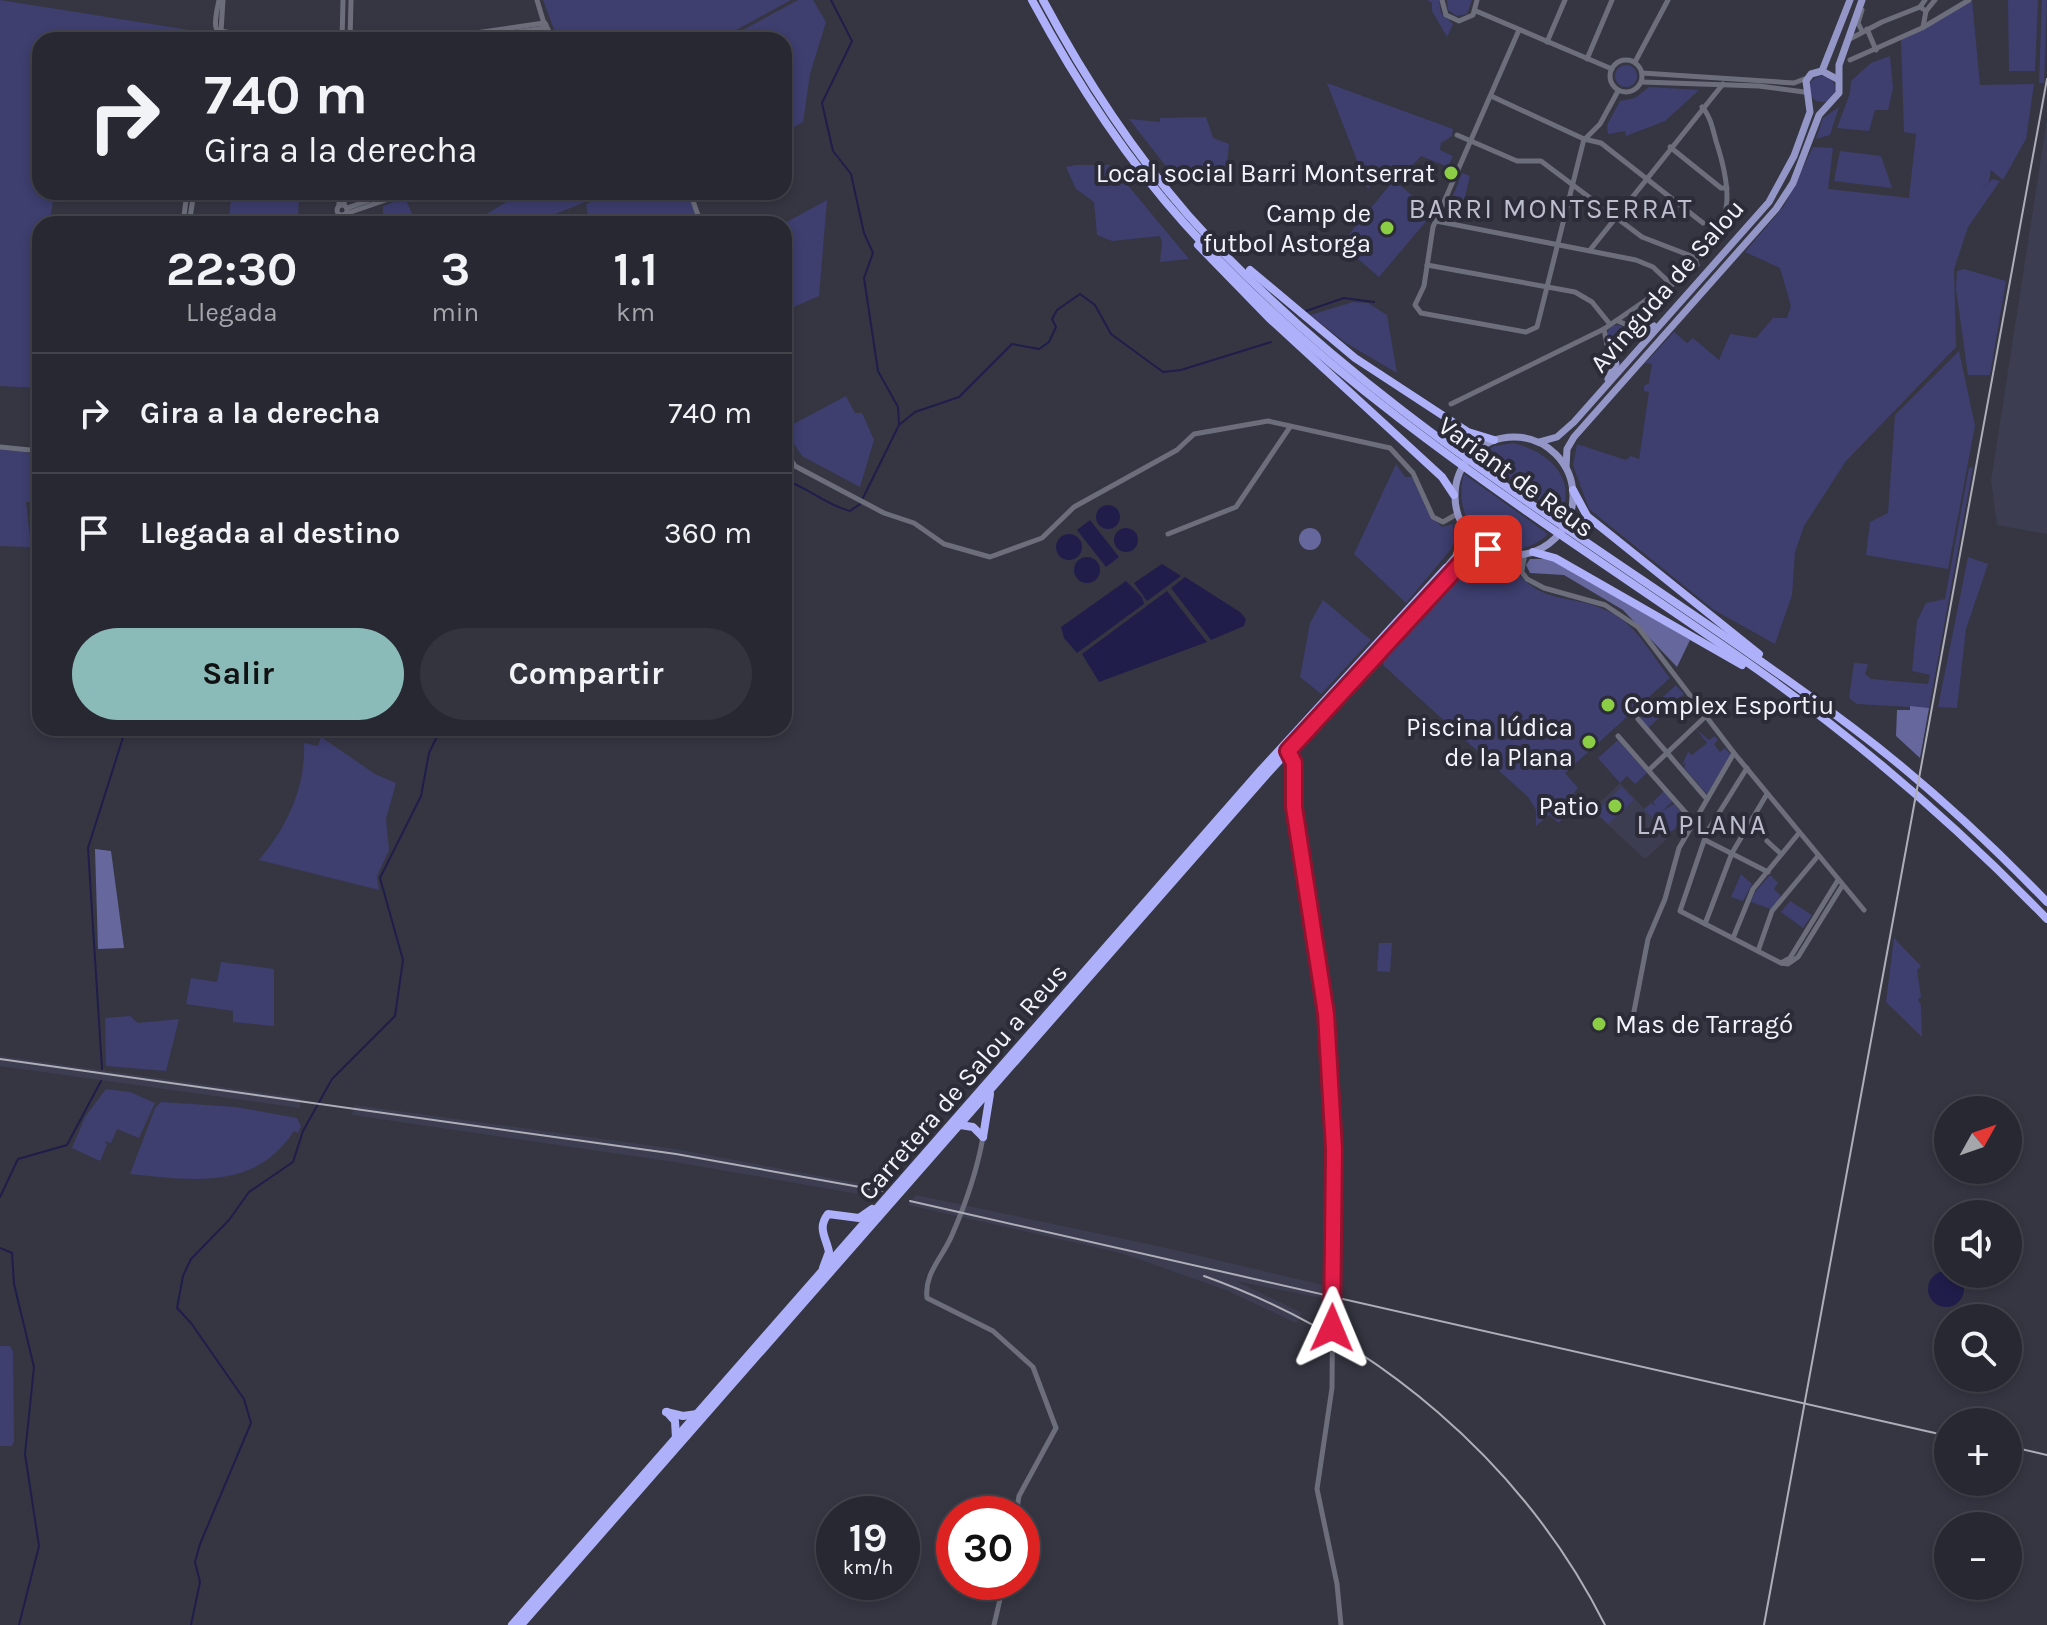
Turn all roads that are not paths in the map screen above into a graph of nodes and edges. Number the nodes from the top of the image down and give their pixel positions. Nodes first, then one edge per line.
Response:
1 (221, 0) edge
2 (343, 0) edge
3 (351, 0) edge
4 (537, 0) edge
5 (1032, 0) edge
6 (1043, 0) edge
7 (1442, 0) edge
8 (1477, 0) edge
9 (1565, 0) edge
10 (1612, 0) edge
11 (1668, 0) edge
12 (1850, 0) edge
13 (1863, 0) edge
14 (1925, 0) edge
15 (1935, 0) edge
16 (1969, 0) edge
17 (1923, 9) junction
18 (1476, 11) junction
19 (544, 25) junction
20 (1922, 28) junction
21 (1519, 30) junction
22 (1864, 30) junction
23 (220, 32) edge
24 (342, 32) edge
25 (350, 32) edge
26 (489, 32) edge
27 (505, 32) edge
28 (547, 32) edge
29 (1847, 41) junction
30 (1547, 42) junction
31 (1876, 50) junction
32 (1587, 59) junction
33 (1850, 60) dead end
34 (1635, 62) junction
35 (1612, 69) junction
36 (1822, 71) junction
37 (1642, 73) junction
38 (1808, 78) junction
39 (1837, 79) junction
40 (1642, 82) junction
41 (1707, 83) junction
42 (1723, 84) junction
43 (1618, 91) junction
44 (1804, 92) junction
45 (1491, 96) junction
46 (1708, 100) junction
47 (1810, 102) junction
48 (1826, 106) junction
49 (1702, 107) junction
50 (1600, 124) junction
51 (1457, 135) dead end
52 (1584, 139) junction
53 (1472, 142) junction
54 (1604, 144) junction
55 (1670, 147) junction
56 (1154, 174) junction
57 (1646, 178) junction
58 (1571, 183) junction
59 (1727, 188) junction
60 (342, 200) edge
61 (371, 200) edge
62 (380, 200) edge
63 (343, 210) junction
64 (342, 216) edge
65 (1615, 217) junction
66 (1436, 221) junction
67 (1703, 223) dead end
68 (1194, 233) junction
69 (1558, 243) junction
70 (1590, 250) junction
71 (1696, 262) junction
72 (1427, 265) junction
73 (1672, 285) junction
74 (1548, 286) junction
75 (1632, 311) junction
76 (1671, 312) junction
77 (1617, 321) junction
78 (1628, 328) junction
79 (1605, 329) junction
80 (1612, 348) junction
81 (1597, 397) junction
82 (1451, 404) dead end
83 (1290, 427) junction
84 (1494, 440) junction
85 (1539, 442) junction
86 (0, 447) edge
87 (32, 450) edge
88 (792, 462) edge
89 (1566, 467) junction
90 (1573, 490) junction
91 (1454, 495) junction
92 (1457, 514) junction
93 (1464, 528) junction
94 (1168, 534) dead end
95 (1488, 549) junction
96 (1529, 553) junction
97 (1509, 555) junction
98 (1449, 570) junction
99 (1522, 571) junction
100 (1786, 685) junction
101 (1706, 716) junction
102 (1638, 719) dead end
103 (1618, 736) dead end
104 (1288, 751) junction
105 (1667, 753) junction
106 (1734, 753) junction
107 (1747, 768) junction
108 (1648, 771) junction
109 (1767, 794) junction
110 (1706, 798) junction
111 (1693, 821) junction
112 (1799, 833) junction
113 (1705, 840) junction
114 (1767, 841) dead end
115 (1732, 853) junction
116 (1781, 854) junction
117 (1818, 856) junction
118 (1768, 872) junction
119 (1838, 880) junction
120 (1842, 886) junction
121 (2047, 902) edge
122 (1864, 910) dead end
123 (2047, 919) edge
124 (1705, 924) junction
125 (1733, 938) junction
126 (1758, 951) junction
127 (1791, 960) junction
128 (1630, 1032) dead end
129 (991, 1092) junction
130 (960, 1125) junction
131 (947, 1132) junction
132 (983, 1137) junction
133 (821, 1274) junction
134 (697, 1414) junction
135 (676, 1438) junction
136 (1019, 1496) edge
137 (1000, 1600) edge
138 (512, 1625) edge
139 (521, 1625) edge
140 (994, 1625) edge
141 (1341, 1625) edge

1 - 23 street
2 - 24 street
3 - 25 street
4 - 19 street
5 - 68 highway, Variant de Reus
6 - 56 highway, Variant de Reus
7 - 18 street
8 - 18 street
9 - 30 street
10 - 32 street
11 - 34 street
12 - 36 main road
13 - 22 street
13 - 29 main road
14 - 17 street
15 - 17 street
16 - 20 street
17 - 20 street
17 - 22 street
18 - 21 street
19 - 26 street
19 - 27 street
19 - 28 street
20 - 31 street
21 - 30 street
21 - 45 street
22 - 29 street
22 - 31 street
29 - 39 main road
30 - 32 street
31 - 33 street
32 - 35 street
34 - 35 street
34 - 37 street
35 - 43 street
36 - 38 main road
36 - 39 main road
37 - 38 street
37 - 40 street
38 - 44 main road
39 - 48 main road
40 - 41 street
40 - 43 street
41 - 42 street
41 - 46 street
42 - 44 street
42 - 46 street
43 - 50 street
44 - 47 main road
45 - 52 street
45 - 53 street
46 - 49 street
47 - 48 main road
47 - 76 main road, Avinguda de Salou
48 - 89 main road, Avinguda de Salou
49 - 55 street
49 - 59 street
50 - 52 street
50 - 54 street
51 - 53 street
52 - 54 street
52 - 58 street
53 - 58 street
53 - 66 street
54 - 57 street
55 - 57 street
55 - 59 street
56 - 84 highway
56 - 100 highway, Variant de Reus
57 - 65 street
57 - 67 street
58 - 65 street
58 - 69 street
59 - 71 street
60 - 63 street
61 - 63 street
62 - 63 street
63 - 64 street
65 - 70 street
65 - 71 street
66 - 69 street
66 - 72 street
68 - 91 highway
68 - 100 highway, Variant de Reus
69 - 70 street
69 - 74 street
70 - 73 street
71 - 73 street
72 - 74 street
72 - 74 street
73 - 75 street
74 - 79 street
75 - 77 street
75 - 78 street
76 - 78 main road
76 - 81 main road, Avinguda de Salou
77 - 78 street
77 - 79 street
78 - 80 street
79 - 80 street
79 - 82 street
80 - 81 main road
81 - 85 main road, Avinguda de Salou
83 - 88 street
83 - 92 street
83 - 94 street
84 - 85 main road
84 - 91 main road
85 - 89 main road
86 - 87 street
89 - 90 main road
90 - 96 main road
90 - 100 highway
91 - 92 main road
92 - 93 main road
93 - 95 main road
93 - 98 main road
95 - 97 main road
95 - 98 main road
96 - 97 main road
96 - 99 street
96 - 100 highway
97 - 99 street
98 - 104 highway
98 - 131 highway, Carretera de Salou a Reus
99 - 101 street
100 - 121 highway, Variant de Reus
100 - 123 highway, Variant de Reus
101 - 105 street
101 - 106 street
102 - 105 street
103 - 108 street
104 - 129 highway
104 - 141 street
105 - 108 street
105 - 110 street
106 - 107 street
106 - 110 street
107 - 109 street
107 - 113 street
108 - 111 street
109 - 112 street
109 - 115 street
110 - 111 street
111 - 128 street
112 - 116 street
112 - 117 street
113 - 115 street
113 - 124 street
114 - 116 street
115 - 118 street
115 - 124 street
116 - 118 street
117 - 119 street
117 - 126 street
118 - 125 street
119 - 120 street
119 - 127 street
120 - 122 street
120 - 127 street
124 - 125 street
125 - 126 street
126 - 127 street
129 - 130 highway
129 - 132 highway
130 - 132 highway
130 - 139 highway
131 - 133 highway, Carretera de Salou a Reus
131 - 133 highway
132 - 136 street
133 - 134 highway, Carretera de Salou a Reus
134 - 135 highway, Carretera de Salou a Reus
134 - 135 highway
135 - 138 highway, Carretera de Salou a Reus
137 - 140 street

